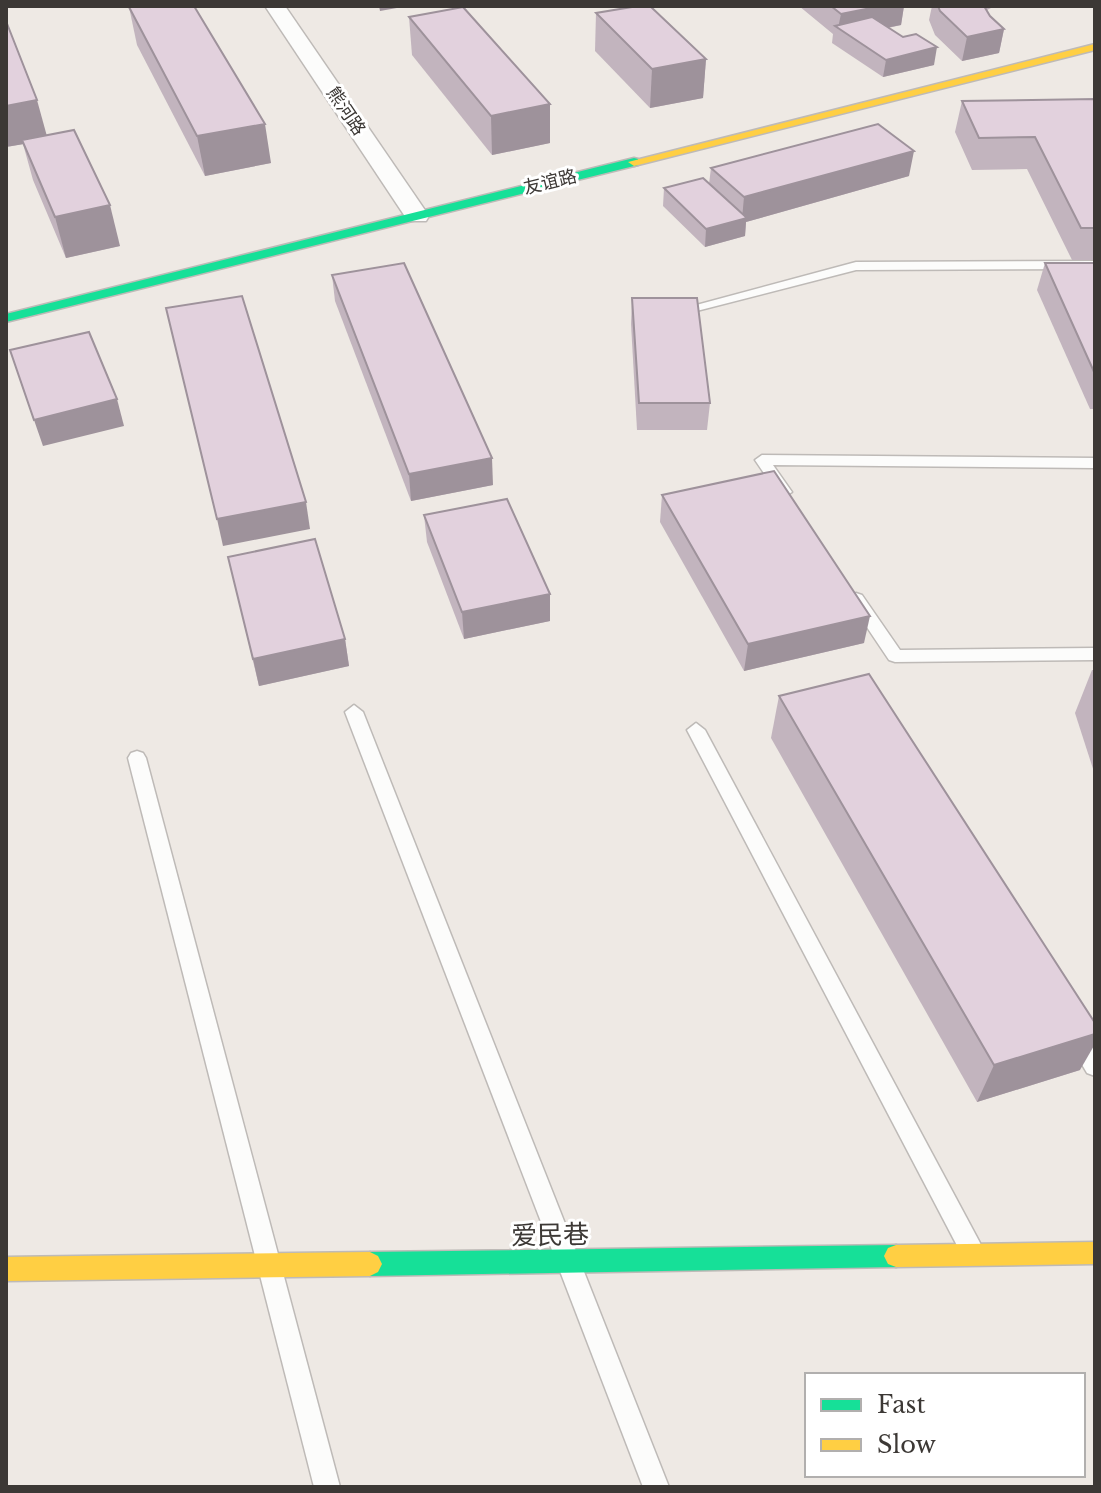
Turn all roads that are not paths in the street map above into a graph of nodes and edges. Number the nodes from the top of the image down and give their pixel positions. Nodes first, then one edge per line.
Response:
1 (275, 6) edge
2 (1095, 47) edge
3 (417, 216) junction
4 (1095, 265) edge
5 (681, 311) edge
6 (6, 318) edge
7 (1095, 463) edge
8 (798, 513) edge
9 (851, 591) edge
10 (1095, 654) edge
11 (354, 712) dead end
12 (696, 730) dead end
13 (137, 758) dead end
14 (1061, 1012) edge
15 (1095, 1066) edge
16 (1095, 1253) edge
17 (974, 1255) junction
18 (568, 1261) junction
19 (269, 1265) junction
20 (6, 1269) edge
21 (327, 1487) edge
22 (656, 1487) edge

1 - 3 street, 熊河路
2 - 3 street, 友谊路
3 - 6 street, 友谊路
4 - 5 lane
7 - 8 lane
9 - 10 lane
11 - 18 lane
12 - 17 lane
13 - 19 lane
14 - 15 lane
16 - 17 street, 爱民巷
17 - 18 street, 爱民巷
18 - 19 street, 爱民巷
18 - 22 lane
19 - 20 street, 爱民巷
19 - 21 lane

